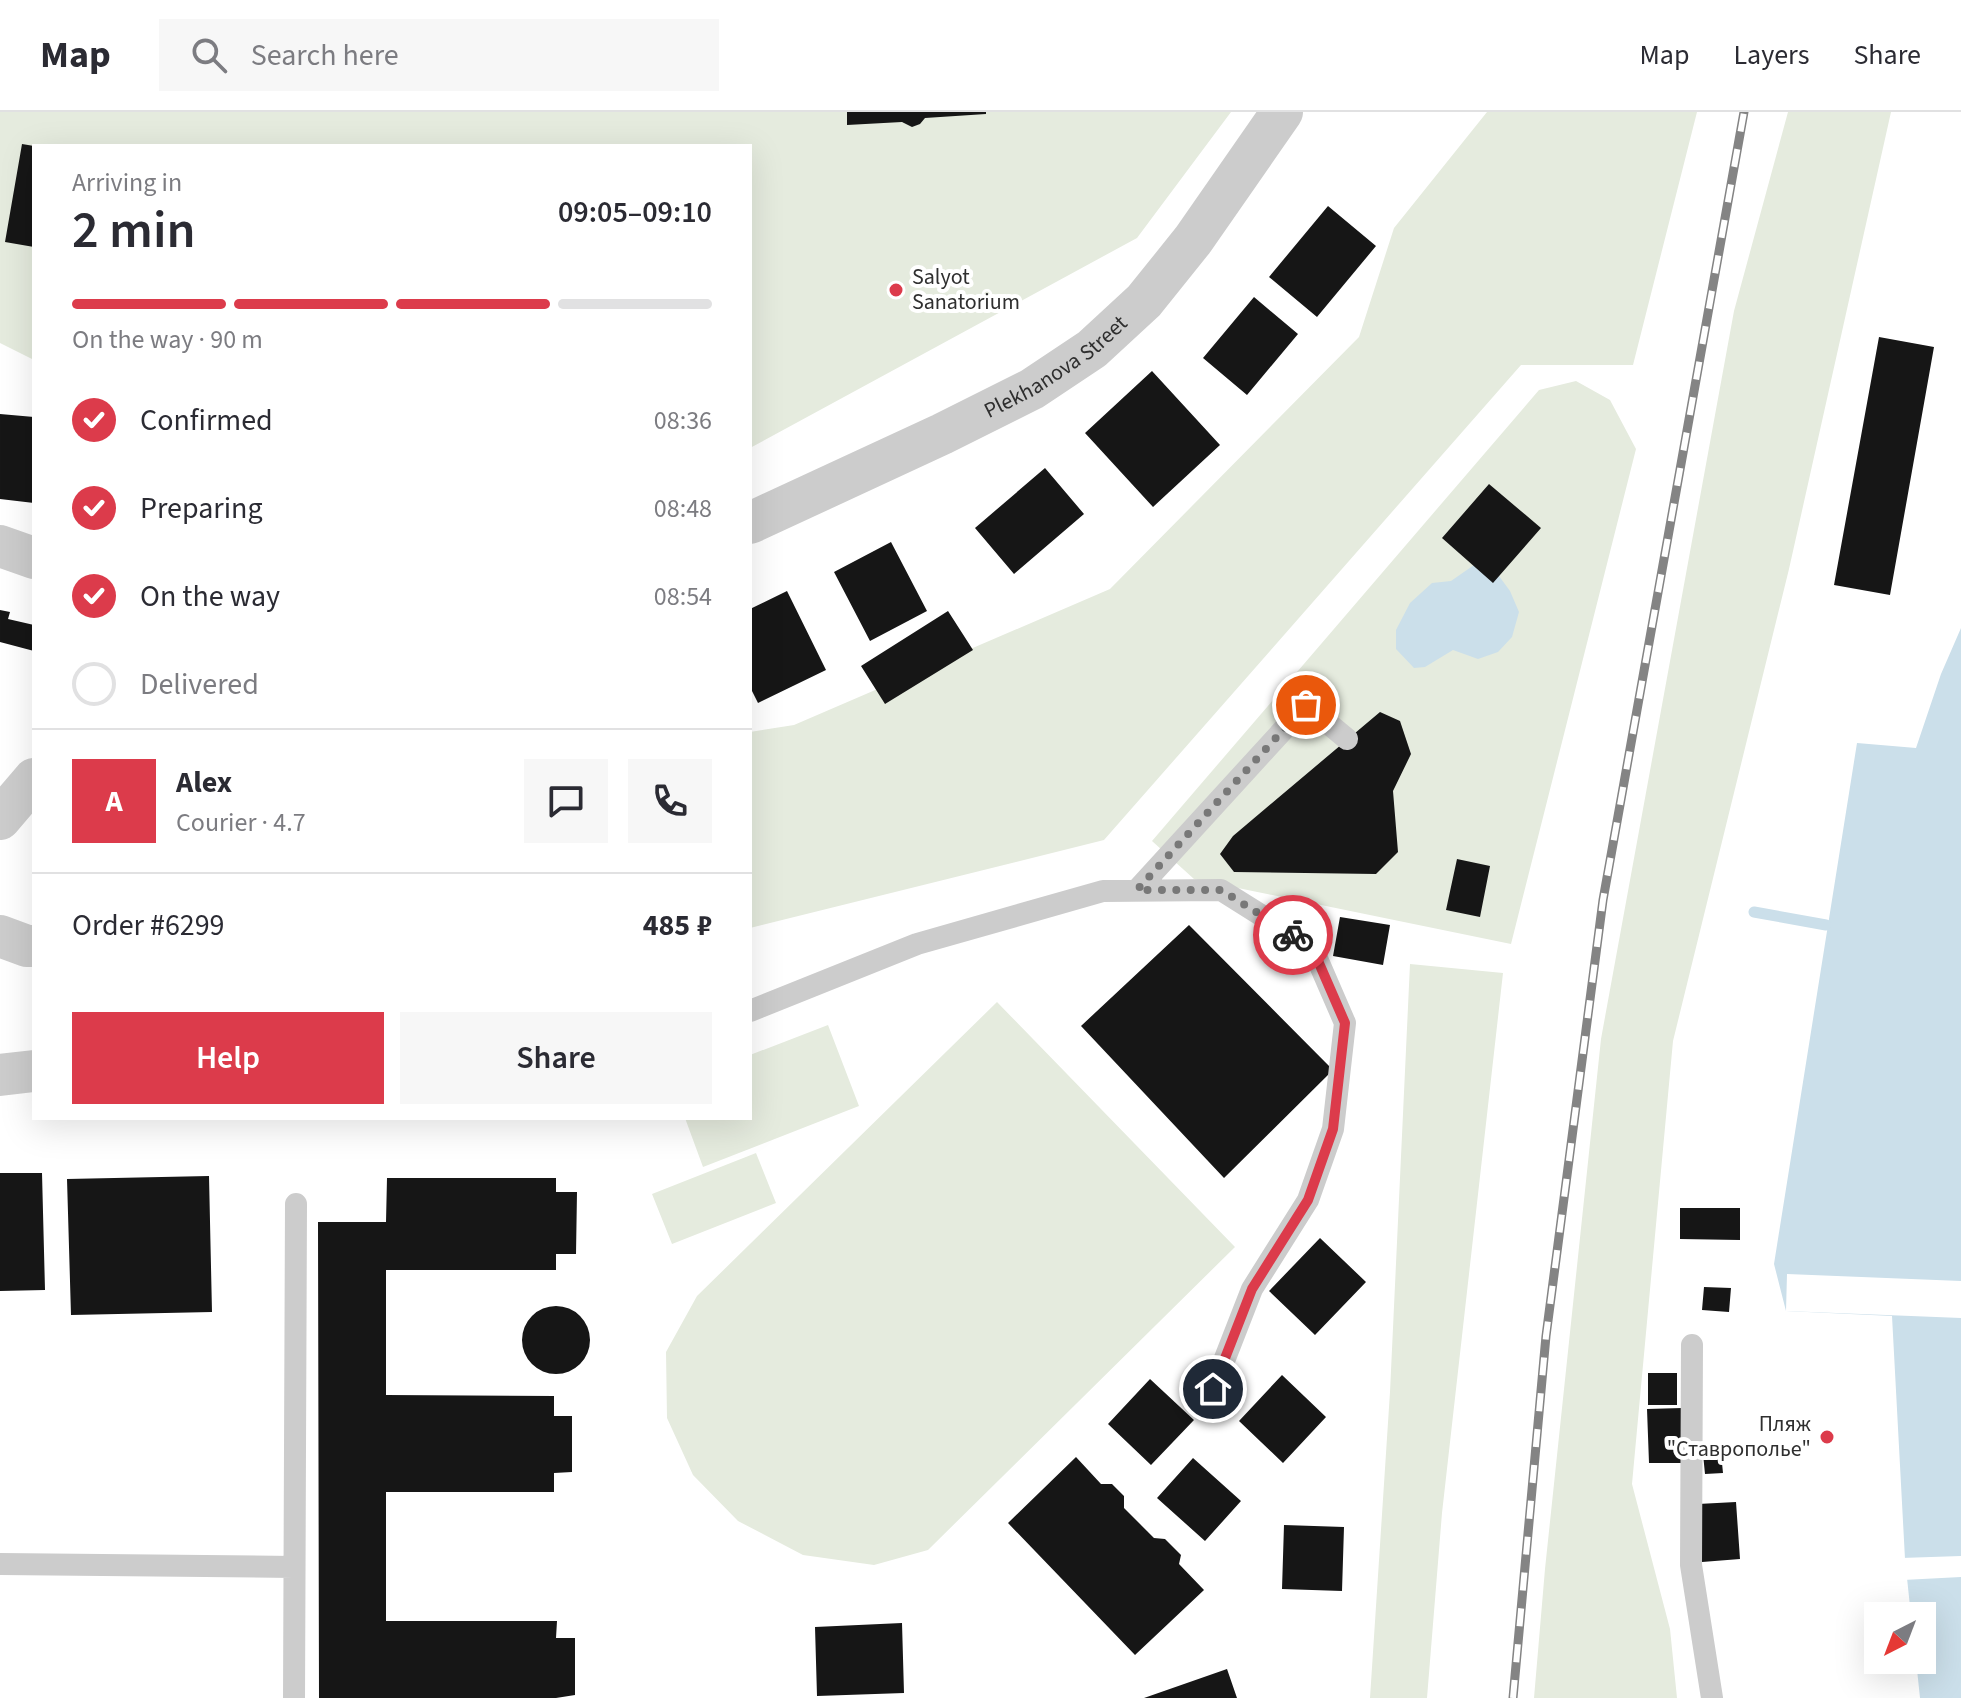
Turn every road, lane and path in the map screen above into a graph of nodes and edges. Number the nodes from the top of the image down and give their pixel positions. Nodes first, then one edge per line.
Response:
1 (1282, 112) edge
2 (752, 522) edge
3 (0, 546) edge
4 (32, 557) edge
5 (1347, 739) dead end
6 (32, 781) edge
7 (0, 819) edge
8 (1137, 890) junction
9 (0, 936) edge
10 (32, 946) edge
11 (752, 1010) edge
12 (32, 1071) edge
13 (0, 1075) edge
14 (296, 1204) dead end
15 (1692, 1345) dead end
16 (1213, 1389) dead end
17 (0, 1564) edge
18 (294, 1567) junction
19 (294, 1698) edge
20 (1712, 1698) edge

1 - 2 street, Plekhanova Street
3 - 4 street
5 - 8 lane
6 - 7 street
8 - 11 lane
8 - 16 lane
9 - 10 street
12 - 13 street
14 - 18 lane
15 - 20 lane
17 - 18 lane
18 - 19 lane

